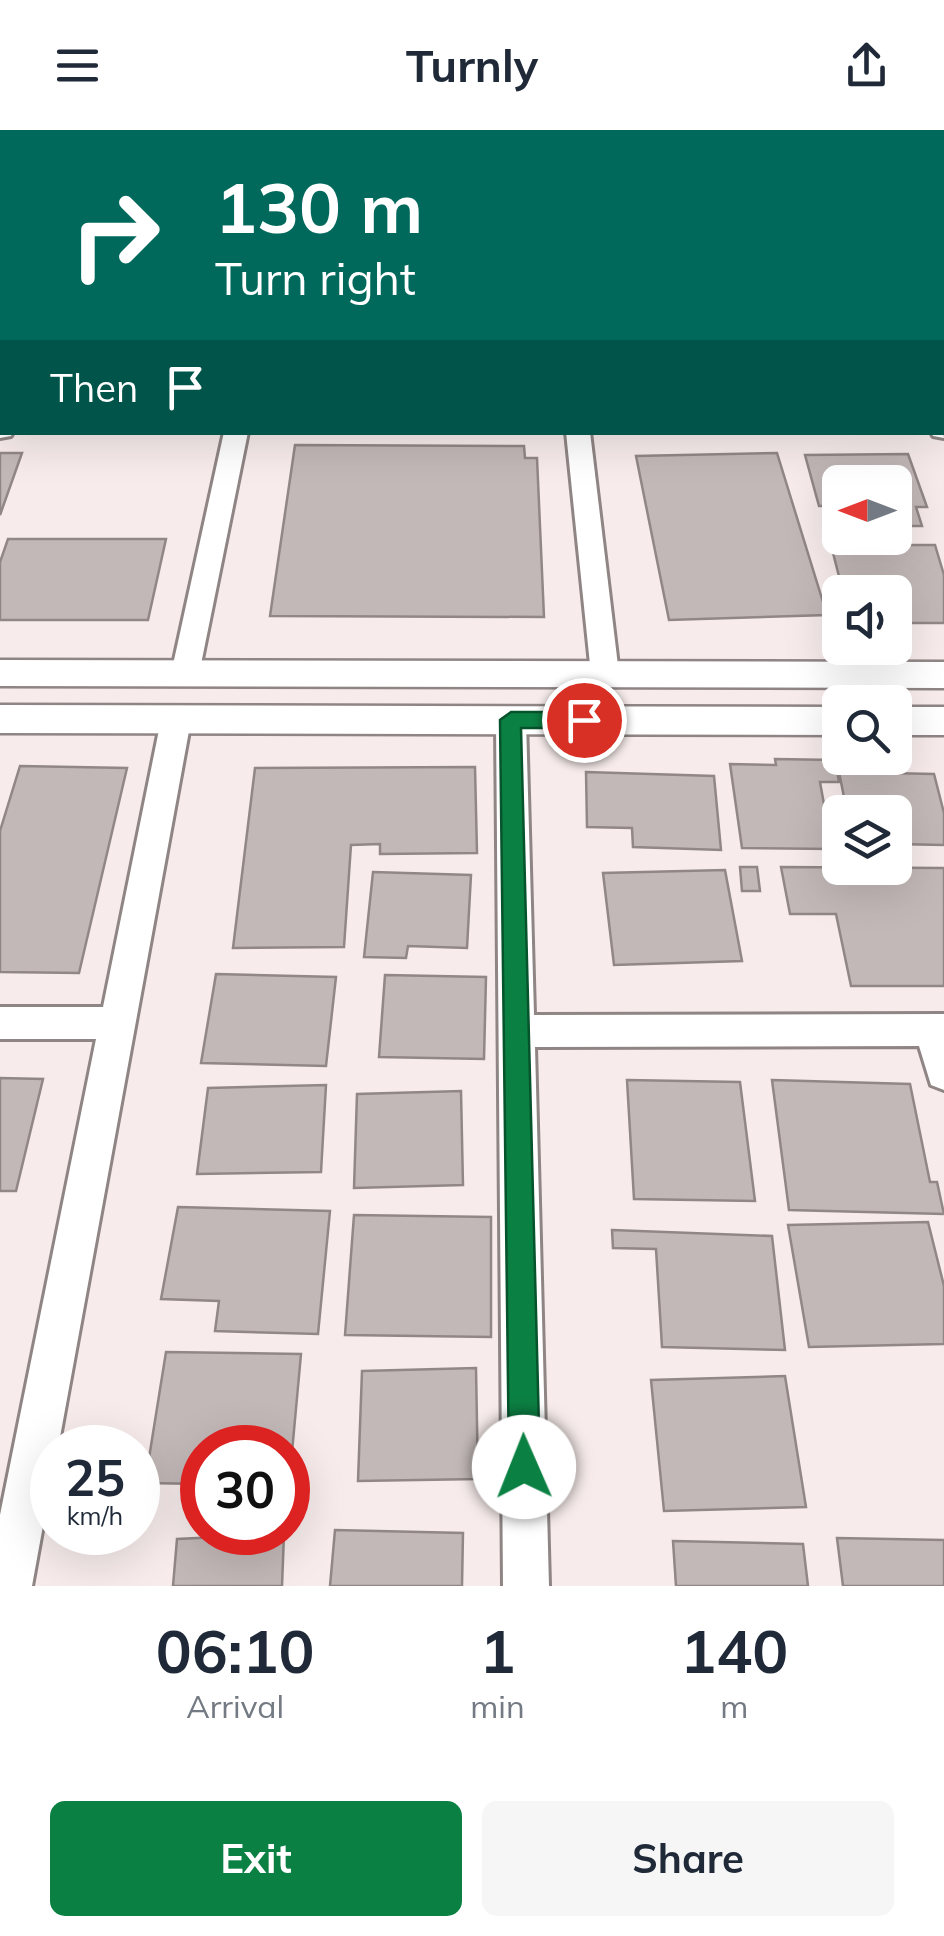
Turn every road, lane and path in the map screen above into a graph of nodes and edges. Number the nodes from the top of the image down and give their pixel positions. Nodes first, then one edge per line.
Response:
1 (235, 435) edge
2 (578, 435) edge
3 (0, 673) edge
4 (185, 674) junction
5 (606, 674) junction
6 (944, 675) edge
7 (0, 720) edge
8 (176, 720) junction
9 (511, 720) junction
10 (822, 721) edge
11 (912, 721) edge
12 (944, 721) edge
13 (0, 1023) edge
14 (118, 1023) junction
15 (939, 1030) edge
16 (516, 1031) junction
17 (944, 1073) edge
18 (15, 1478) edge
19 (9, 1586) edge
20 (526, 1586) edge

1 - 4 street
2 - 5 street
3 - 4 street
4 - 5 street
5 - 6 street
5 - 8 street
7 - 8 street
8 - 9 street
8 - 14 street
9 - 10 street
9 - 16 street
11 - 12 street
13 - 14 street
14 - 18 street
15 - 16 street
15 - 17 street
16 - 20 street
18 - 19 street

